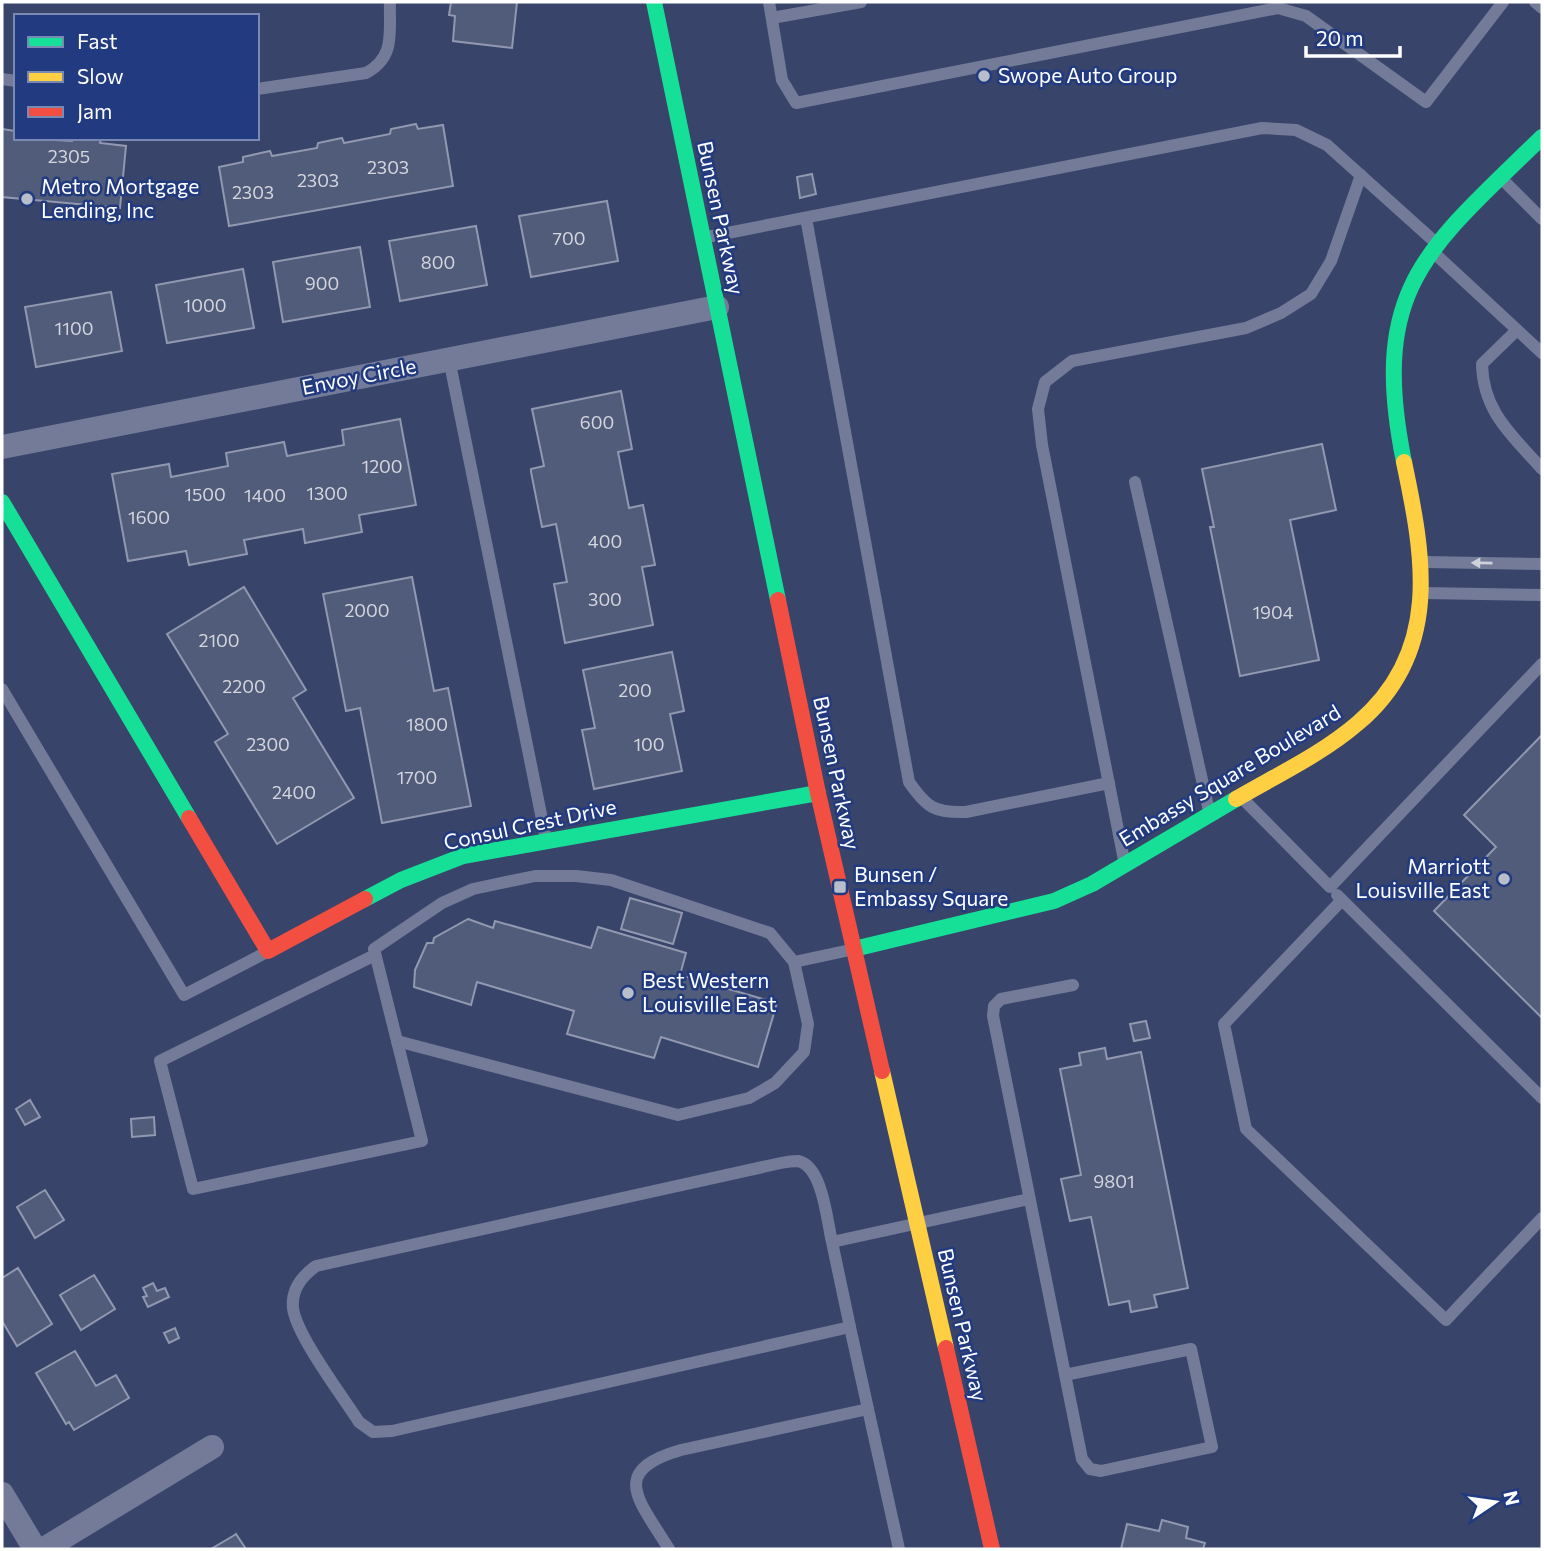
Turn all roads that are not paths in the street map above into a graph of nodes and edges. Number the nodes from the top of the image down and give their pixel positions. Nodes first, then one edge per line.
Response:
1 (390, 2) edge
2 (654, 2) edge
3 (769, 2) edge
4 (861, 2) edge
5 (1503, 2) edge
6 (1535, 2) edge
7 (1542, 8) edge
8 (772, 18) junction
9 (259, 89) edge
10 (1542, 137) edge
11 (1361, 175) junction
12 (1501, 178) junction
13 (806, 218) junction
14 (1542, 219) edge
15 (703, 238) junction
16 (1435, 248) junction
17 (717, 307) junction
18 (1517, 330) junction
19 (1542, 354) edge
20 (449, 359) junction
21 (2, 447) edge
22 (1542, 469) edge
23 (1135, 481) dead end
24 (2, 502) edge
25 (1422, 562) junction
26 (1542, 564) edge
27 (1423, 593) junction
28 (1542, 595) edge
29 (1542, 664) edge
30 (2, 689) edge
31 (1109, 783) junction
32 (818, 793) junction
33 (1241, 796) junction
34 (1209, 815) junction
35 (546, 841) junction
36 (1125, 865) junction
37 (1329, 887) junction
38 (1342, 900) junction
39 (854, 949) junction
40 (268, 951) junction
41 (375, 956) junction
42 (794, 962) junction
43 (1073, 985) dead end
44 (397, 1041) junction
45 (1542, 1099) edge
46 (1029, 1199) junction
47 (1542, 1218) edge
48 (917, 1224) junction
49 (832, 1242) junction
50 (850, 1327) junction
51 (1065, 1375) junction
52 (868, 1409) junction
53 (212, 1447) dead end
54 (2, 1494) edge
55 (35, 1549) edge
56 (44, 1549) edge
57 (669, 1549) edge
58 (899, 1549) edge
59 (992, 1549) edge

1 - 9 lane
2 - 15 street, Bunsen Parkway
3 - 8 lane
4 - 8 lane
5 - 8 lane
6 - 7 lane
10 - 12 street, Embassy Square Boulevard
11 - 13 lane
11 - 16 lane
11 - 31 lane
12 - 14 lane
12 - 16 street, Embassy Square Boulevard
13 - 15 lane
13 - 31 lane
15 - 17 street, Bunsen Parkway
16 - 18 lane
16 - 25 street, Embassy Square Boulevard
17 - 20 street, Envoy Circle
17 - 32 street, Bunsen Parkway
18 - 19 lane
18 - 22 lane
20 - 21 street, Envoy Circle
20 - 35 lane
23 - 34 lane
24 - 40 street
26 -> 25 lane
25 - 27 street, Embassy Square Boulevard
27 - 28 lane
27 - 33 street, Embassy Square Boulevard
29 - 37 lane
30 - 40 lane
31 - 36 lane
32 - 35 street, Consul Crest Drive
32 - 39 street, Bunsen Parkway
33 - 34 street, Embassy Square Boulevard
33 - 37 lane
34 - 36 street, Embassy Square Boulevard
35 - 40 street, Consul Crest Drive
36 - 39 street, Embassy Square Boulevard
37 - 38 lane
38 - 45 lane
38 - 47 lane
39 - 42 lane
39 - 48 street, Bunsen Parkway
41 - 42 lane
41 - 44 lane
41 - 44 lane
42 - 44 lane
43 - 46 lane
46 - 48 lane
46 - 51 lane
48 - 49 lane
48 - 59 street, Bunsen Parkway
49 - 50 lane
49 - 50 lane
50 - 52 lane
51 - 51 lane
52 - 57 lane
52 - 58 lane
53 - 56 street
54 - 55 street

